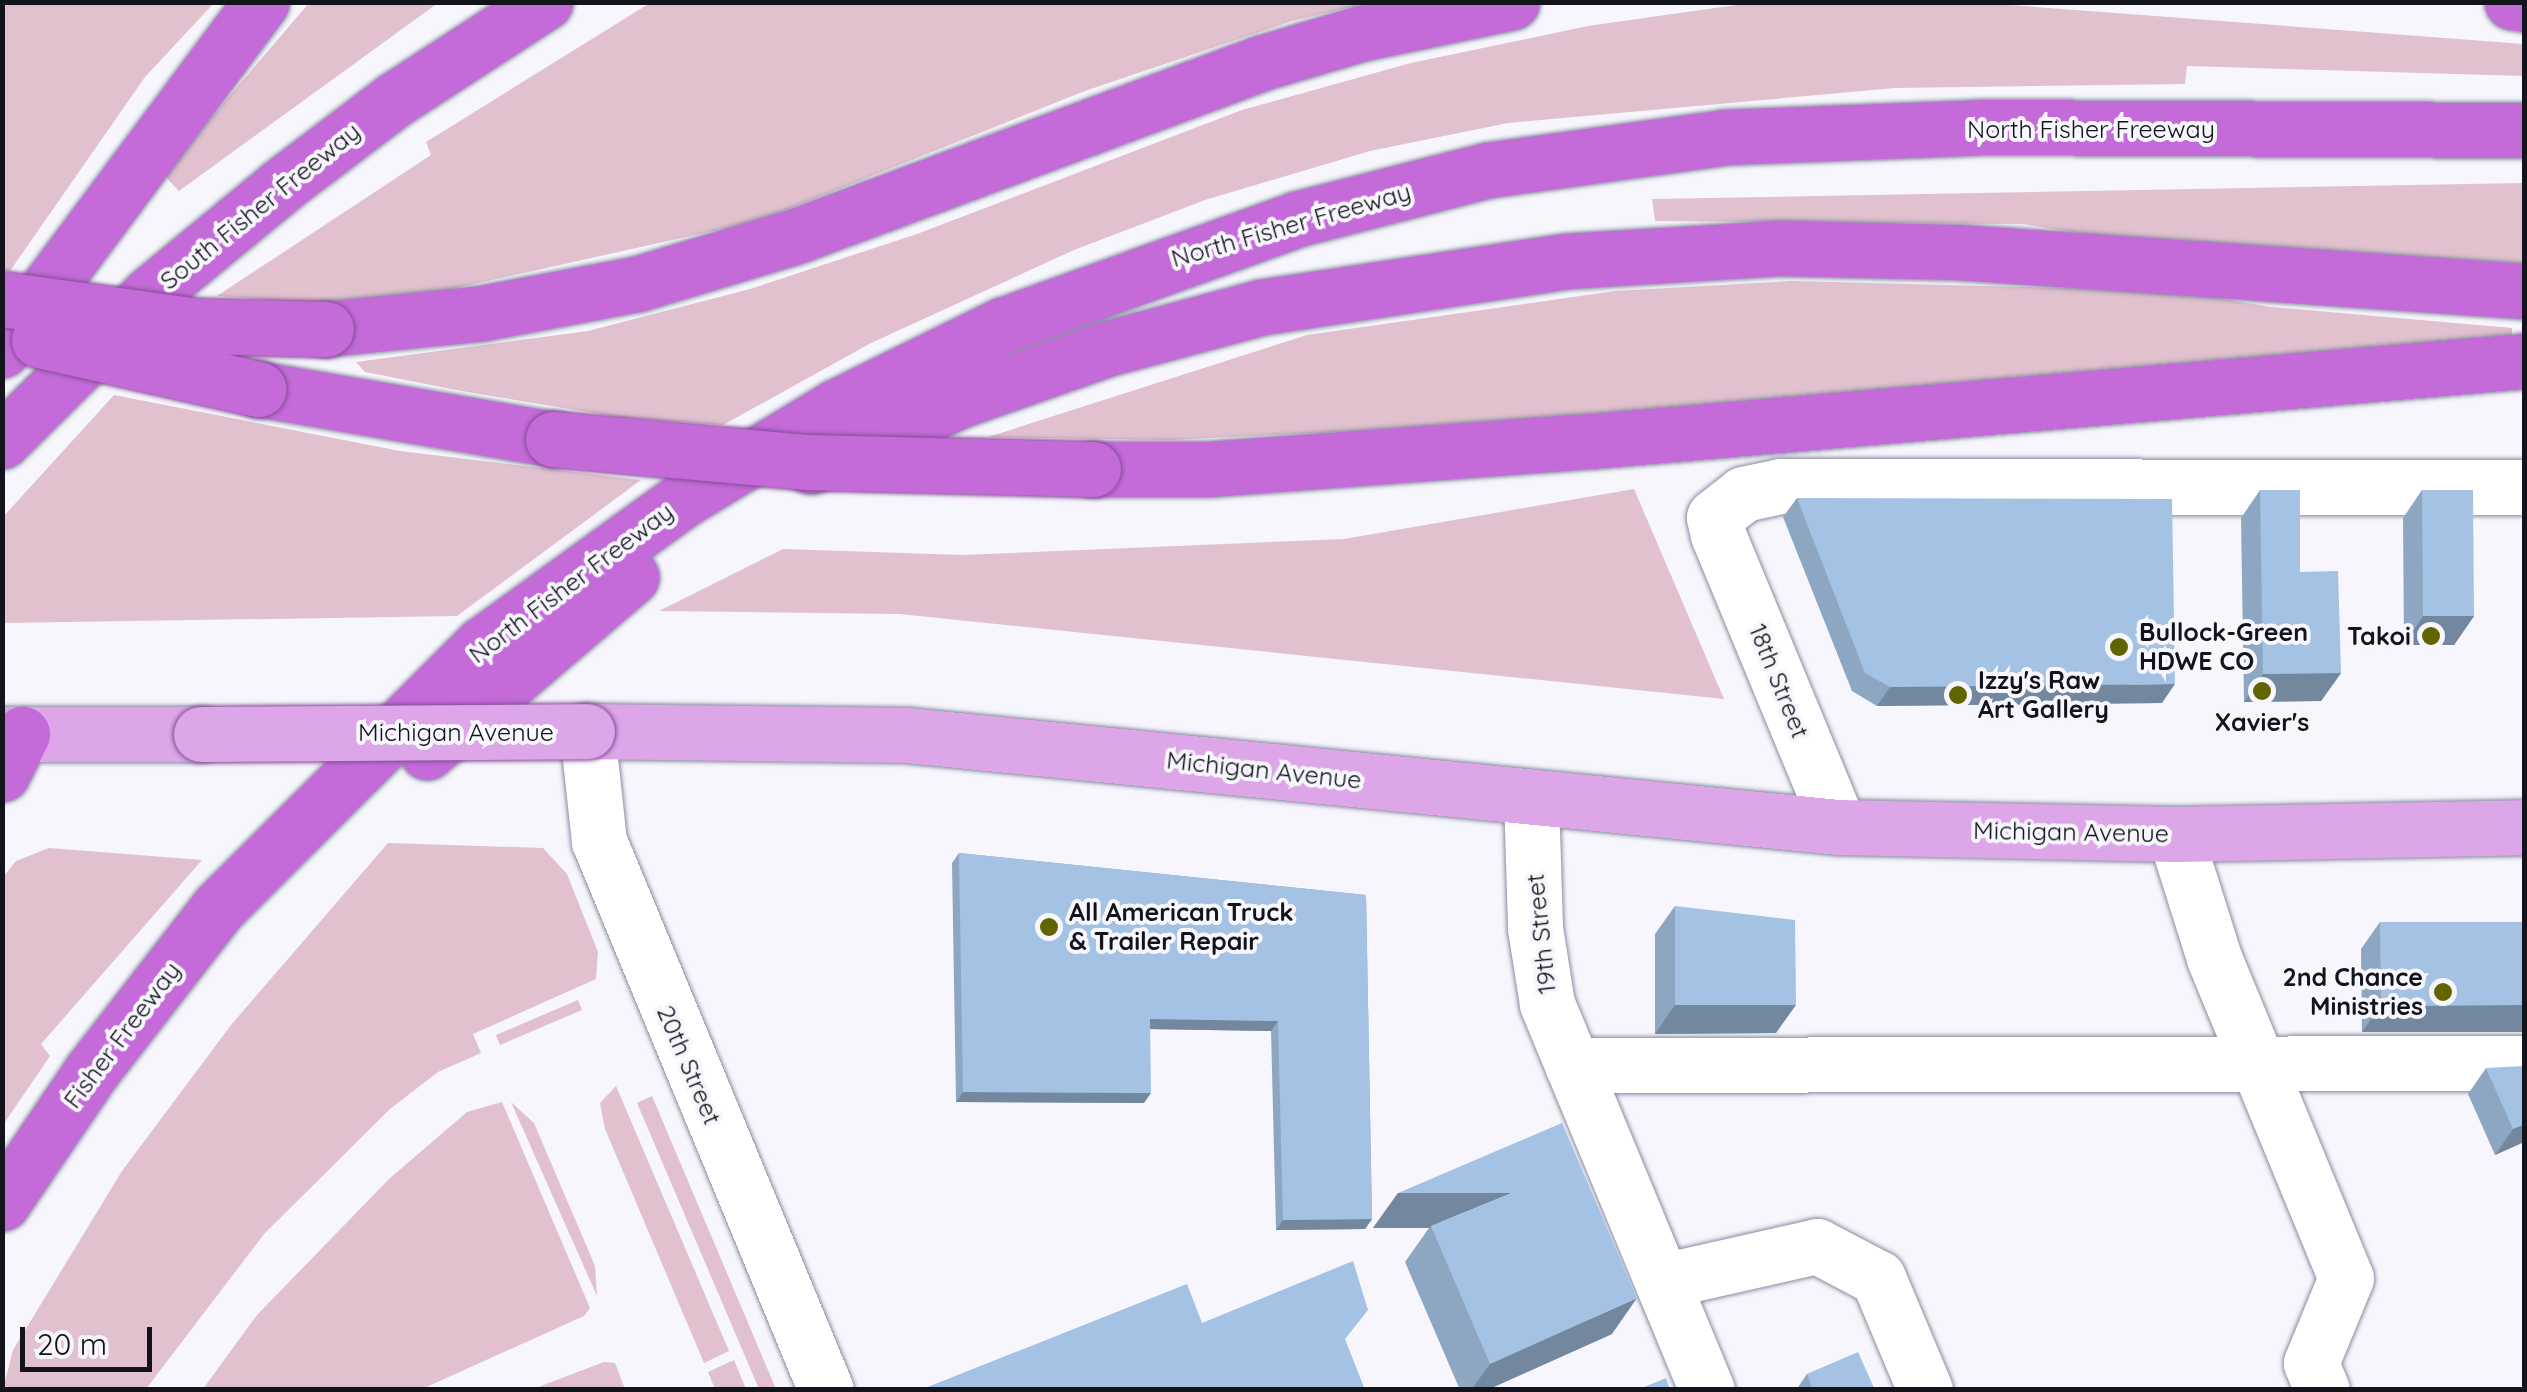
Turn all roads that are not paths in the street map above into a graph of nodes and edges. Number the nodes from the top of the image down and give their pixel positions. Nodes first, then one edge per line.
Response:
1 (260, 2) edge
2 (545, 2) edge
3 (1512, 2) edge
4 (2512, 2) edge
5 (2524, 4) edge
6 (2524, 130) edge
7 (2524, 292) edge
8 (2, 299) edge
9 (2, 330) edge
10 (2, 350) edge
11 (2524, 361) edge
12 (2, 441) edge
13 (2524, 487) edge
14 (587, 731) junction
15 (9, 747) edge
16 (1531, 798) junction
17 (1839, 827) junction
18 (2524, 827) edge
19 (2175, 834) junction
20 (250, 873) junction
21 (2524, 1063) edge
22 (2256, 1064) junction
23 (1572, 1065) junction
24 (2, 1203) edge
25 (1662, 1282) junction
26 (826, 1390) edge
27 (1707, 1390) edge
28 (1925, 1390) edge
29 (2322, 1390) edge

1 - 10 highway
2 - 12 highway, South Fisher Freeway
3 - 8 highway, bridge
4 - 5 highway
6 - 20 highway, North Fisher Freeway
7 - 20 highway
9 - 11 highway, bridge
13 - 17 street, 18th Street
14 - 15 main road, Michigan Avenue, bridge
14 - 16 main road, Michigan Avenue
14 - 26 street, 20th Street
16 - 17 main road, Michigan Avenue
16 - 23 street, 19th Street
17 - 19 main road, Michigan Avenue
18 - 19 main road, Michigan Avenue
19 - 22 street
20 - 24 highway, Fisher Freeway
21 - 22 street
22 - 23 street
22 - 29 street
23 - 25 street, 19th Street
25 - 27 street, 19th Street
25 - 28 street

